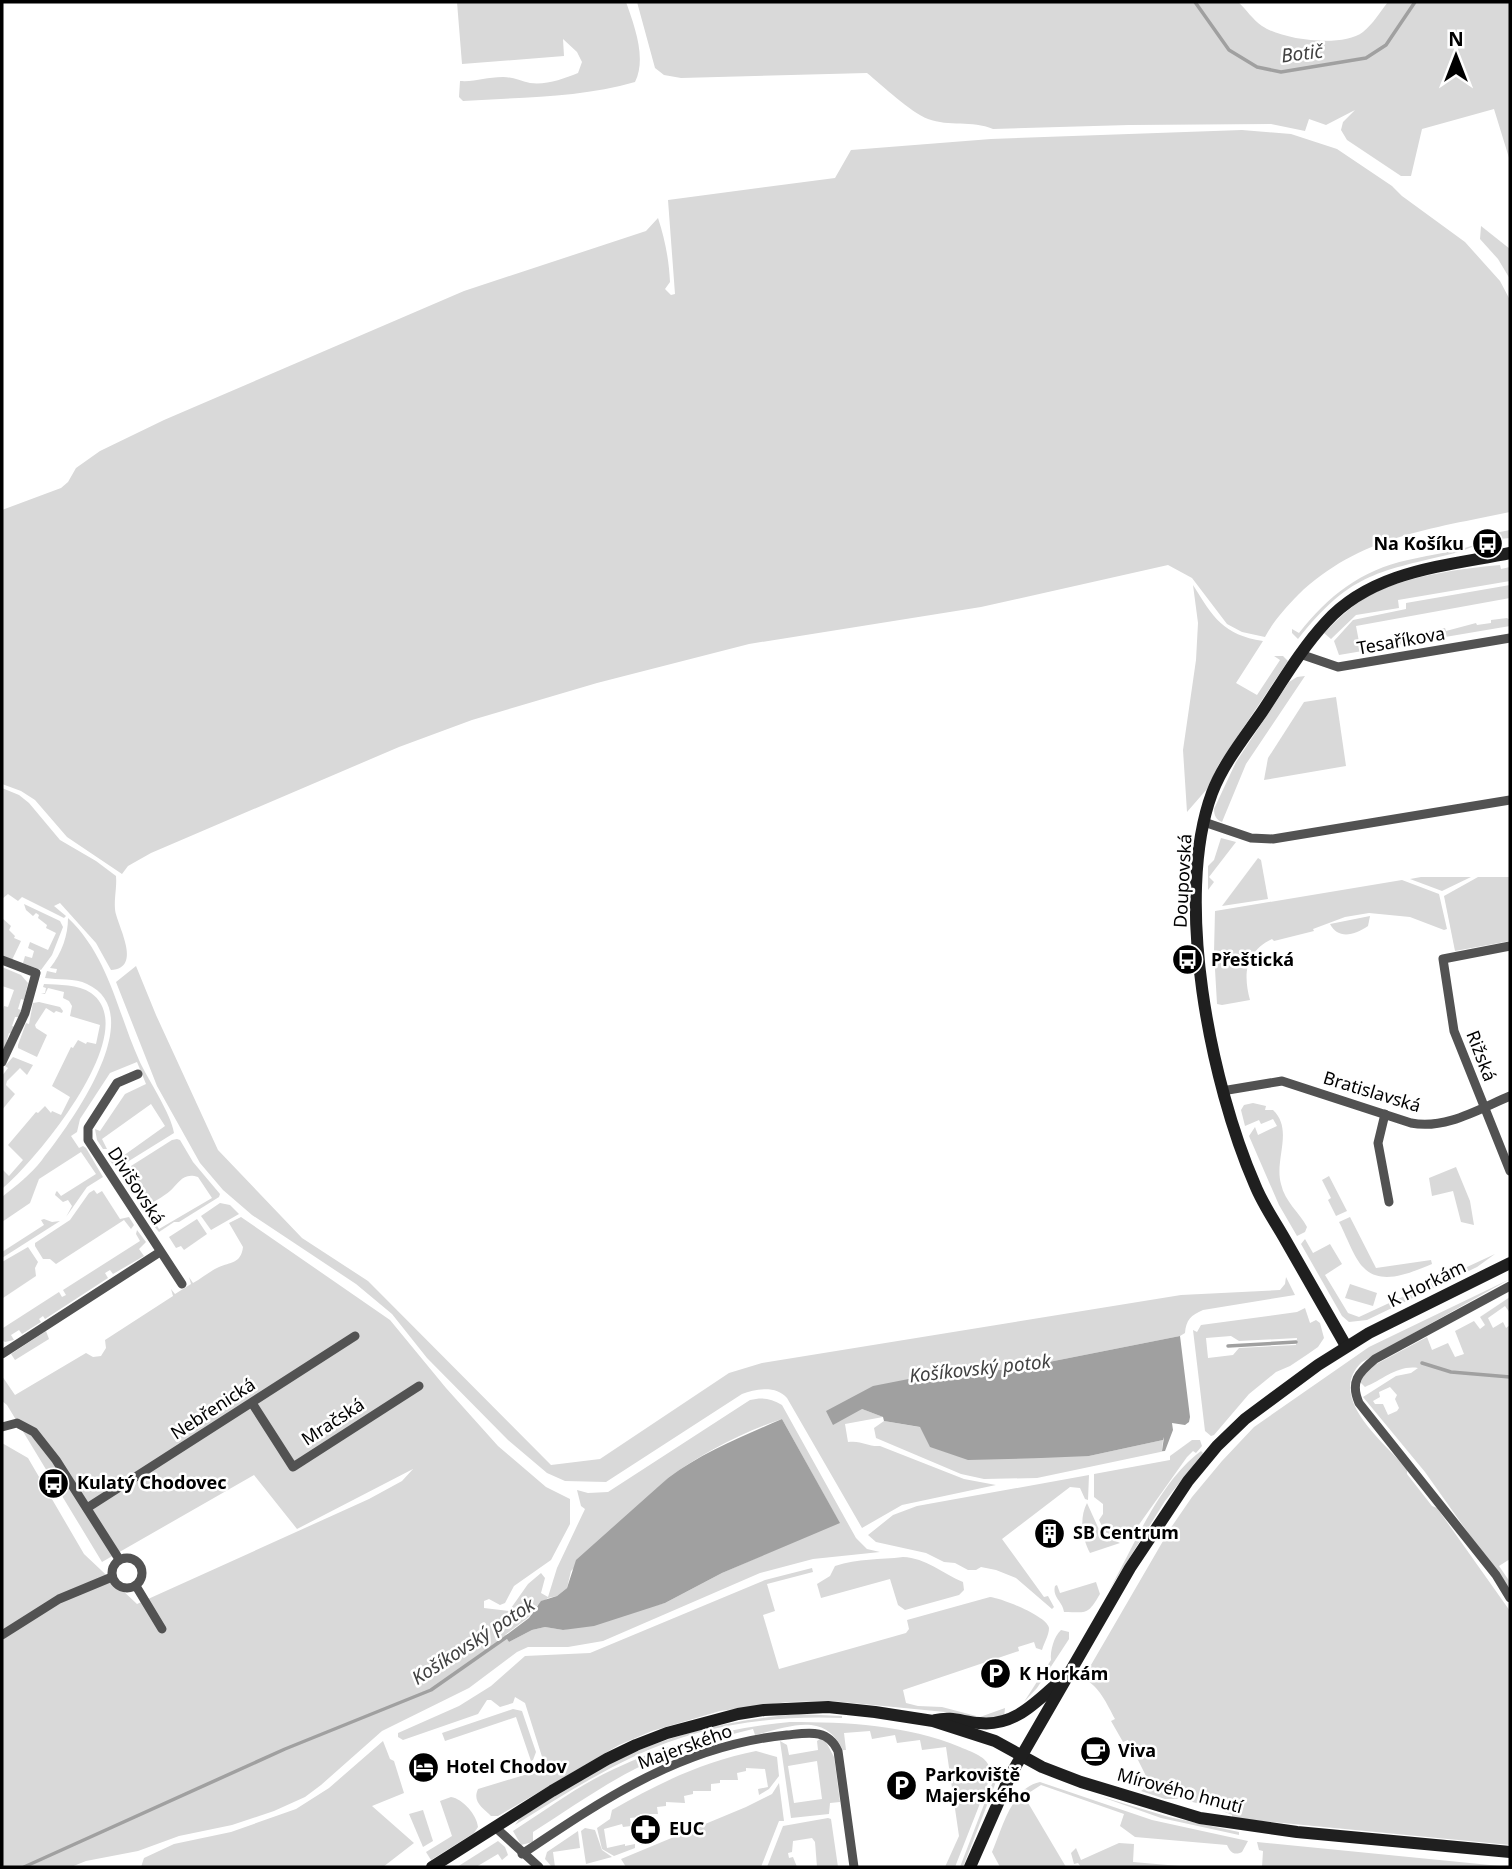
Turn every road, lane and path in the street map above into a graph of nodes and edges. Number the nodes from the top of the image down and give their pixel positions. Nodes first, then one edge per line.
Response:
1 (1510, 553) edge
2 (1510, 638) edge
3 (1300, 654) junction
4 (1510, 800) edge
5 (1204, 822) junction
6 (1510, 946) edge
7 (2, 960) edge
8 (2, 1062) edge
9 (138, 1074) dead end
10 (1222, 1091) junction
11 (1510, 1096) edge
12 (1484, 1107) junction
13 (1385, 1114) junction
14 (1510, 1171) edge
15 (1389, 1202) dead end
16 (160, 1252) junction
17 (1510, 1263) edge
18 (182, 1284) dead end
19 (1510, 1286) edge
20 (355, 1336) dead end
21 (1346, 1346) junction
22 (2, 1354) edge
23 (419, 1386) dead end
24 (252, 1403) junction
25 (2, 1427) edge
26 (87, 1508) junction
27 (120, 1559) junction
28 (112, 1577) junction
29 (136, 1586) junction
30 (1510, 1598) edge
31 (162, 1629) dead end
32 (2, 1635) edge
33 (1069, 1674) junction
34 (933, 1721) junction
35 (1023, 1755) junction
36 (496, 1828) junction
37 (1510, 1852) edge
38 (522, 1854) junction
39 (432, 1867) edge
40 (539, 1867) edge
41 (854, 1867) edge
42 (970, 1867) edge

1 - 3 main road, Doupovská
2 - 3 street, Tesaříkova
3 - 5 main road, Doupovská
4 - 5 street
5 - 10 main road, Doupovská
6 - 12 street, Rižská
7 - 8 street
9 - 16 street, Divišovská
10 - 13 street, Bratislavská
10 - 21 main road, Doupovská
11 - 12 street, Bratislavská
12 - 13 street, Bratislavská
12 - 14 street, Rižská
13 - 15 street
16 - 18 street, Divišovská
16 - 22 street, Divišovská
17 - 21 main road, K Horkám
19 - 30 street
20 - 24 street, Nebřenická
21 - 33 main road, K Horkám
23 - 24 street, Mračská
24 - 26 street, Nebřenická
25 - 26 street
26 - 27 street
27 - 28 street
27 - 29 street
28 - 29 street
28 - 32 street
29 - 31 street
33 - 34 main road
33 - 35 main road, K Horkám
34 - 35 main road, Mírového hnutí
34 - 36 main road, Mírového hnutí
35 - 37 main road, Mírového hnutí
35 - 42 main road, K Horkám
36 - 38 street
36 - 39 main road, Mírového hnutí
38 - 40 street
38 - 41 street, Majerského

